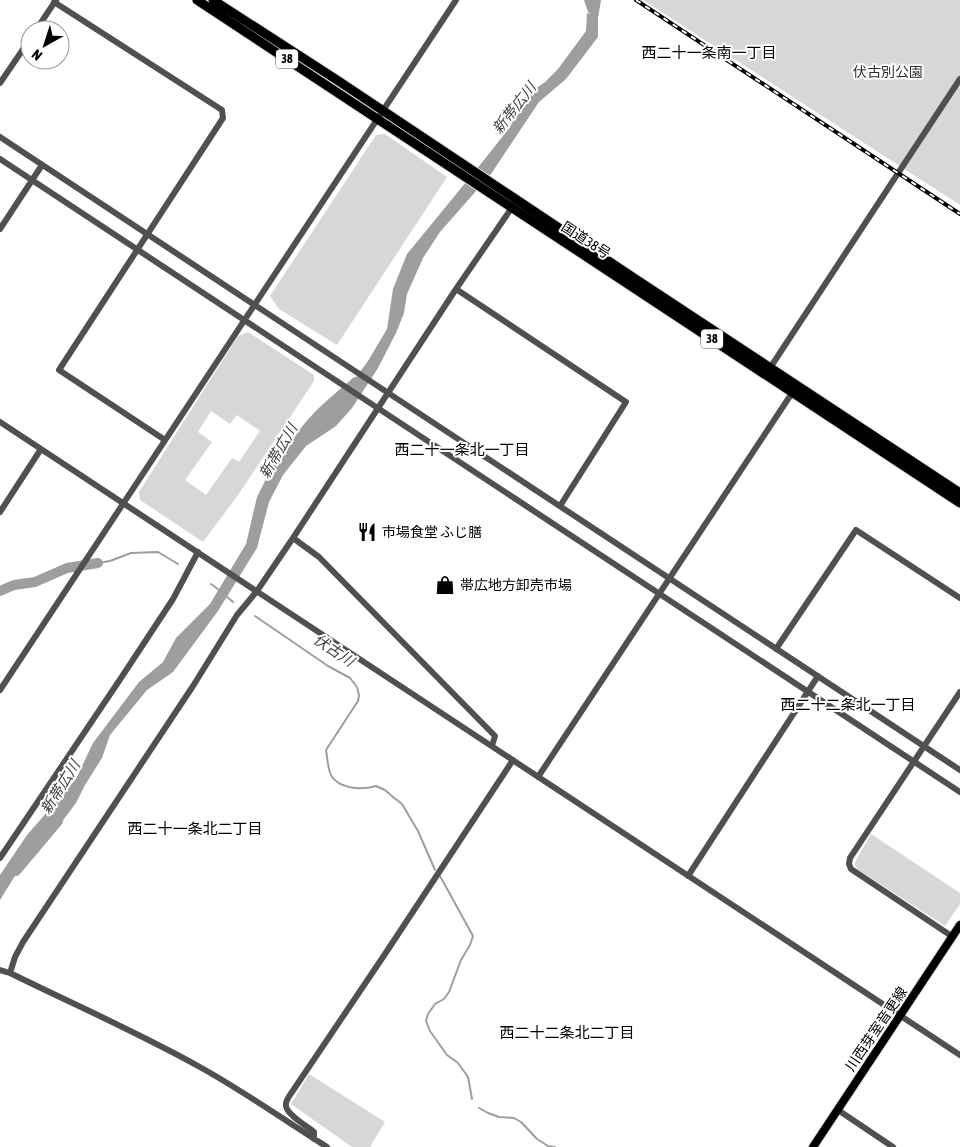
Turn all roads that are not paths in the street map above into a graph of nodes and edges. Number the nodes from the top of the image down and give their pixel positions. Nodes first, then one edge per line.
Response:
1 (197, 0) edge
2 (213, 0) edge
3 (456, 0) edge
4 (55, 1) edge
5 (43, 20) edge
6 (20, 53) edge
7 (960, 79) edge
8 (0, 83) edge
9 (380, 115) junction
10 (0, 137) edge
11 (0, 159) edge
12 (42, 165) junction
13 (32, 180) junction
14 (514, 204) junction
15 (0, 229) edge
16 (147, 234) junction
17 (137, 249) junction
18 (456, 289) junction
19 (255, 304) junction
20 (244, 320) junction
21 (768, 371) junction
22 (795, 389) junction
23 (388, 393) junction
24 (378, 408) junction
25 (0, 422) edge
26 (165, 440) junction
27 (41, 449) junction
28 (960, 493) edge
29 (960, 502) edge
30 (124, 503) junction
31 (560, 506) junction
32 (0, 512) edge
33 (293, 538) junction
34 (198, 552) junction
35 (670, 579) junction
36 (257, 590) junction
37 (660, 594) junction
38 (960, 598) edge
39 (776, 649) junction
40 (818, 676) junction
41 (0, 690) edge
42 (808, 691) junction
43 (960, 692) edge
44 (492, 746) junction
45 (924, 747) junction
46 (513, 760) junction
47 (913, 761) junction
48 (960, 770) edge
49 (538, 777) junction
50 (960, 792) edge
51 (0, 858) edge
52 (688, 876) junction
53 (960, 925) edge
54 (953, 937) junction
55 (1, 970) edge
56 (10, 973) junction
57 (900, 1016) junction
58 (960, 1055) edge
59 (838, 1110) junction
60 (314, 1139) junction
61 (327, 1147) edge
62 (813, 1147) edge
63 (893, 1147) edge

1 - 9 highway, 国道38号 / 38
2 - 9 highway, 国道38号 / 38
3 - 9 street
4 - 5 street
4 - 16 street
6 - 8 street
7 - 21 street
9 - 14 highway, 国道38号 / 38
9 - 19 street
10 - 12 street
11 - 13 street
12 - 13 street
12 - 16 street
13 - 15 street
13 - 17 street
14 - 18 street
14 - 21 highway, 国道38号 / 38
16 - 17 street
16 - 19 street
17 - 20 street
17 - 26 street
18 - 23 street
18 - 31 street
19 - 20 street
19 - 23 street
20 - 24 street
20 - 26 street
21 - 22 highway, 国道38号 / 38
22 - 28 highway, 国道38号 / 38
22 - 29 highway, 国道38号 / 38
22 - 35 street
23 - 24 street
23 - 31 street
24 - 33 street
24 - 37 street
25 - 27 street
26 - 30 street
27 - 30 street
27 - 32 street
30 - 34 street
30 - 41 street
31 - 35 street
33 - 36 street
33 - 44 street
34 - 36 street
34 - 51 street
35 - 37 street
35 - 39 street
36 - 44 street
36 - 56 street
37 - 42 street
37 - 49 street
38 - 39 street
39 - 40 street
40 - 42 street
40 - 45 street
42 - 47 street
42 - 52 street
43 - 45 street
44 - 46 street
45 - 47 street
45 - 48 street
46 - 49 street
46 - 60 street
47 - 50 street
47 - 54 street
49 - 52 street
52 - 57 street
53 - 54 main road, 川西芽室音更線
54 - 57 main road, 川西芽室音更線
55 - 56 street
56 - 60 street
57 - 58 street
57 - 59 main road, 川西芽室音更線
59 - 62 main road, 川西芽室音更線
59 - 63 street
60 - 61 street

